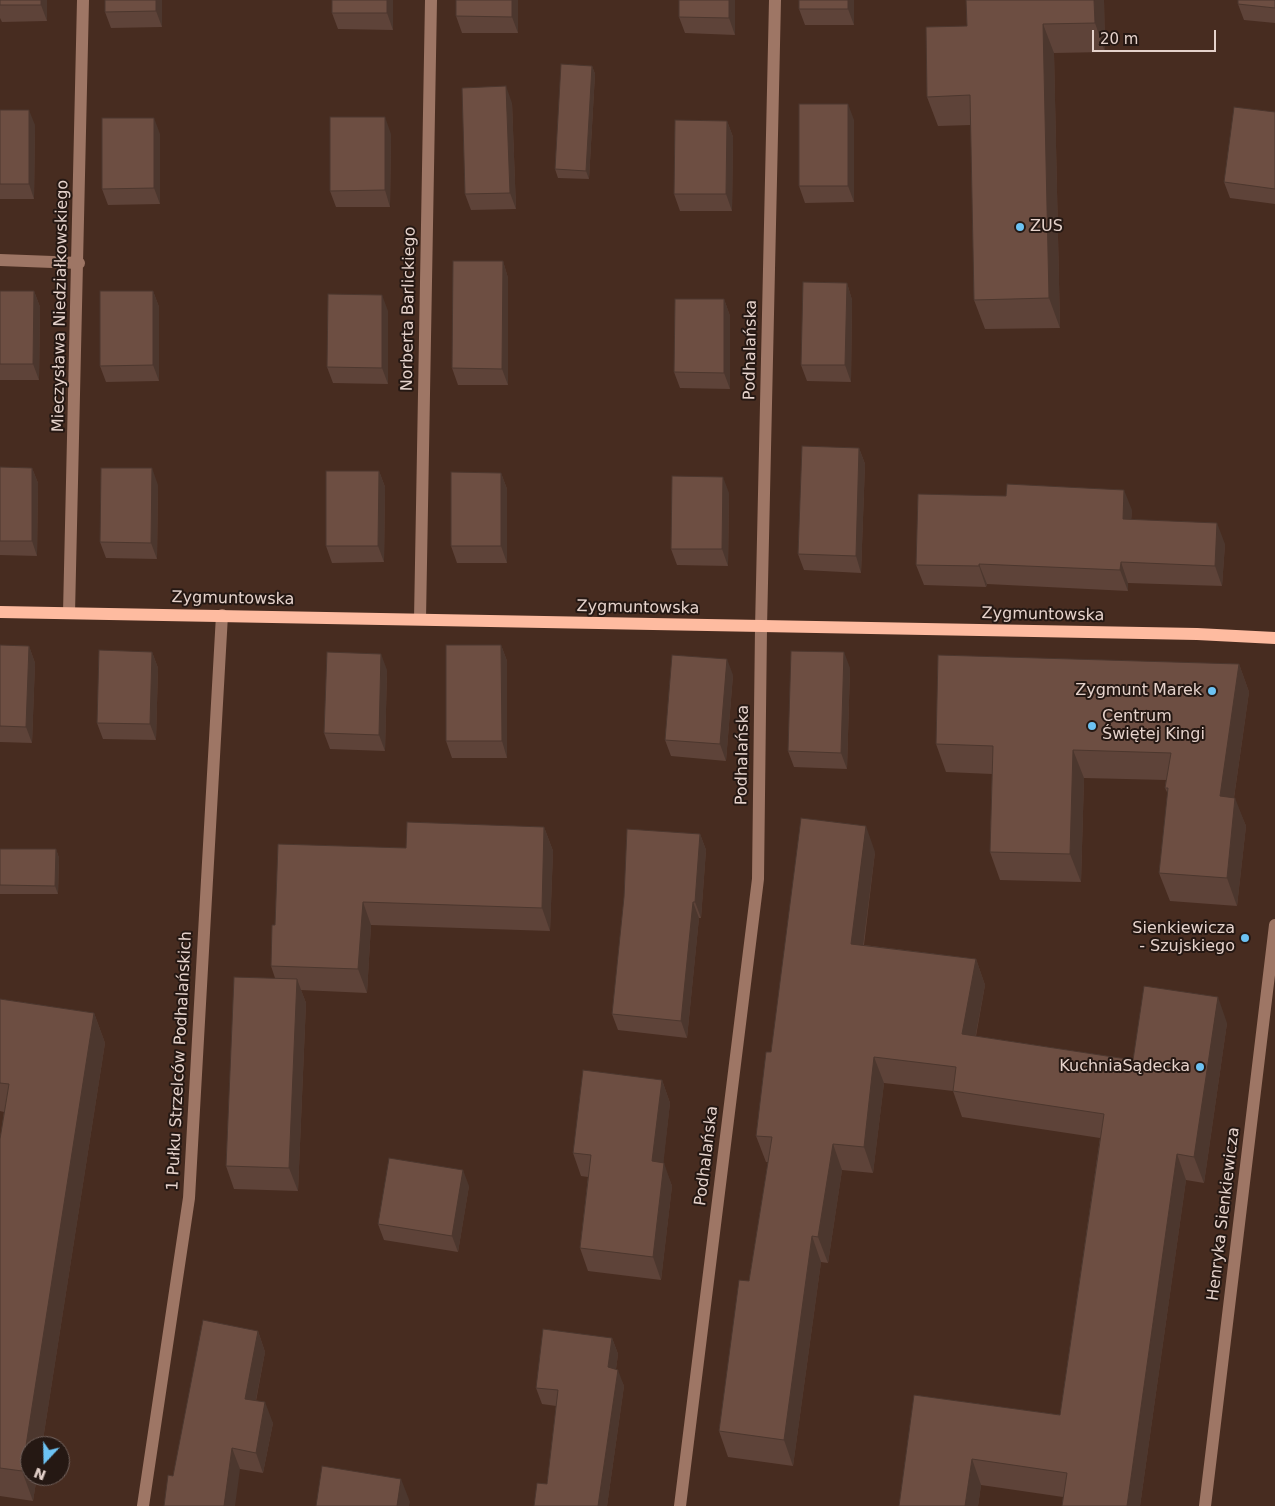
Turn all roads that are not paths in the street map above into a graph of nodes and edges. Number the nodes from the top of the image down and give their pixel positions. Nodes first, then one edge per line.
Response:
1 (83, 0) edge
2 (430, 0) edge
3 (775, 0) edge
4 (0, 260) edge
5 (79, 262) junction
6 (0, 612) edge
7 (69, 613) junction
8 (222, 615) junction
9 (420, 619) junction
10 (761, 628) junction
11 (1275, 638) edge
12 (1275, 925) edge
13 (143, 1506) edge
14 (680, 1506) edge
15 (1205, 1506) edge

1 - 5 street, Mieczysława Niedziałkowskiego
2 - 9 street, Norberta Barlickiego
3 - 10 street, Podhalańska
4 - 5 street
5 - 7 street, Mieczysława Niedziałkowskiego
6 - 7 main road, Zygmuntowska
7 - 8 main road, Zygmuntowska
8 - 9 main road, Zygmuntowska
8 - 13 street, 1 Pułku Strzelców Podhalańskich
9 - 10 main road, Zygmuntowska
10 - 11 main road, Zygmuntowska
10 - 14 street, Podhalańska
12 - 15 street, Henryka Sienkiewicza

